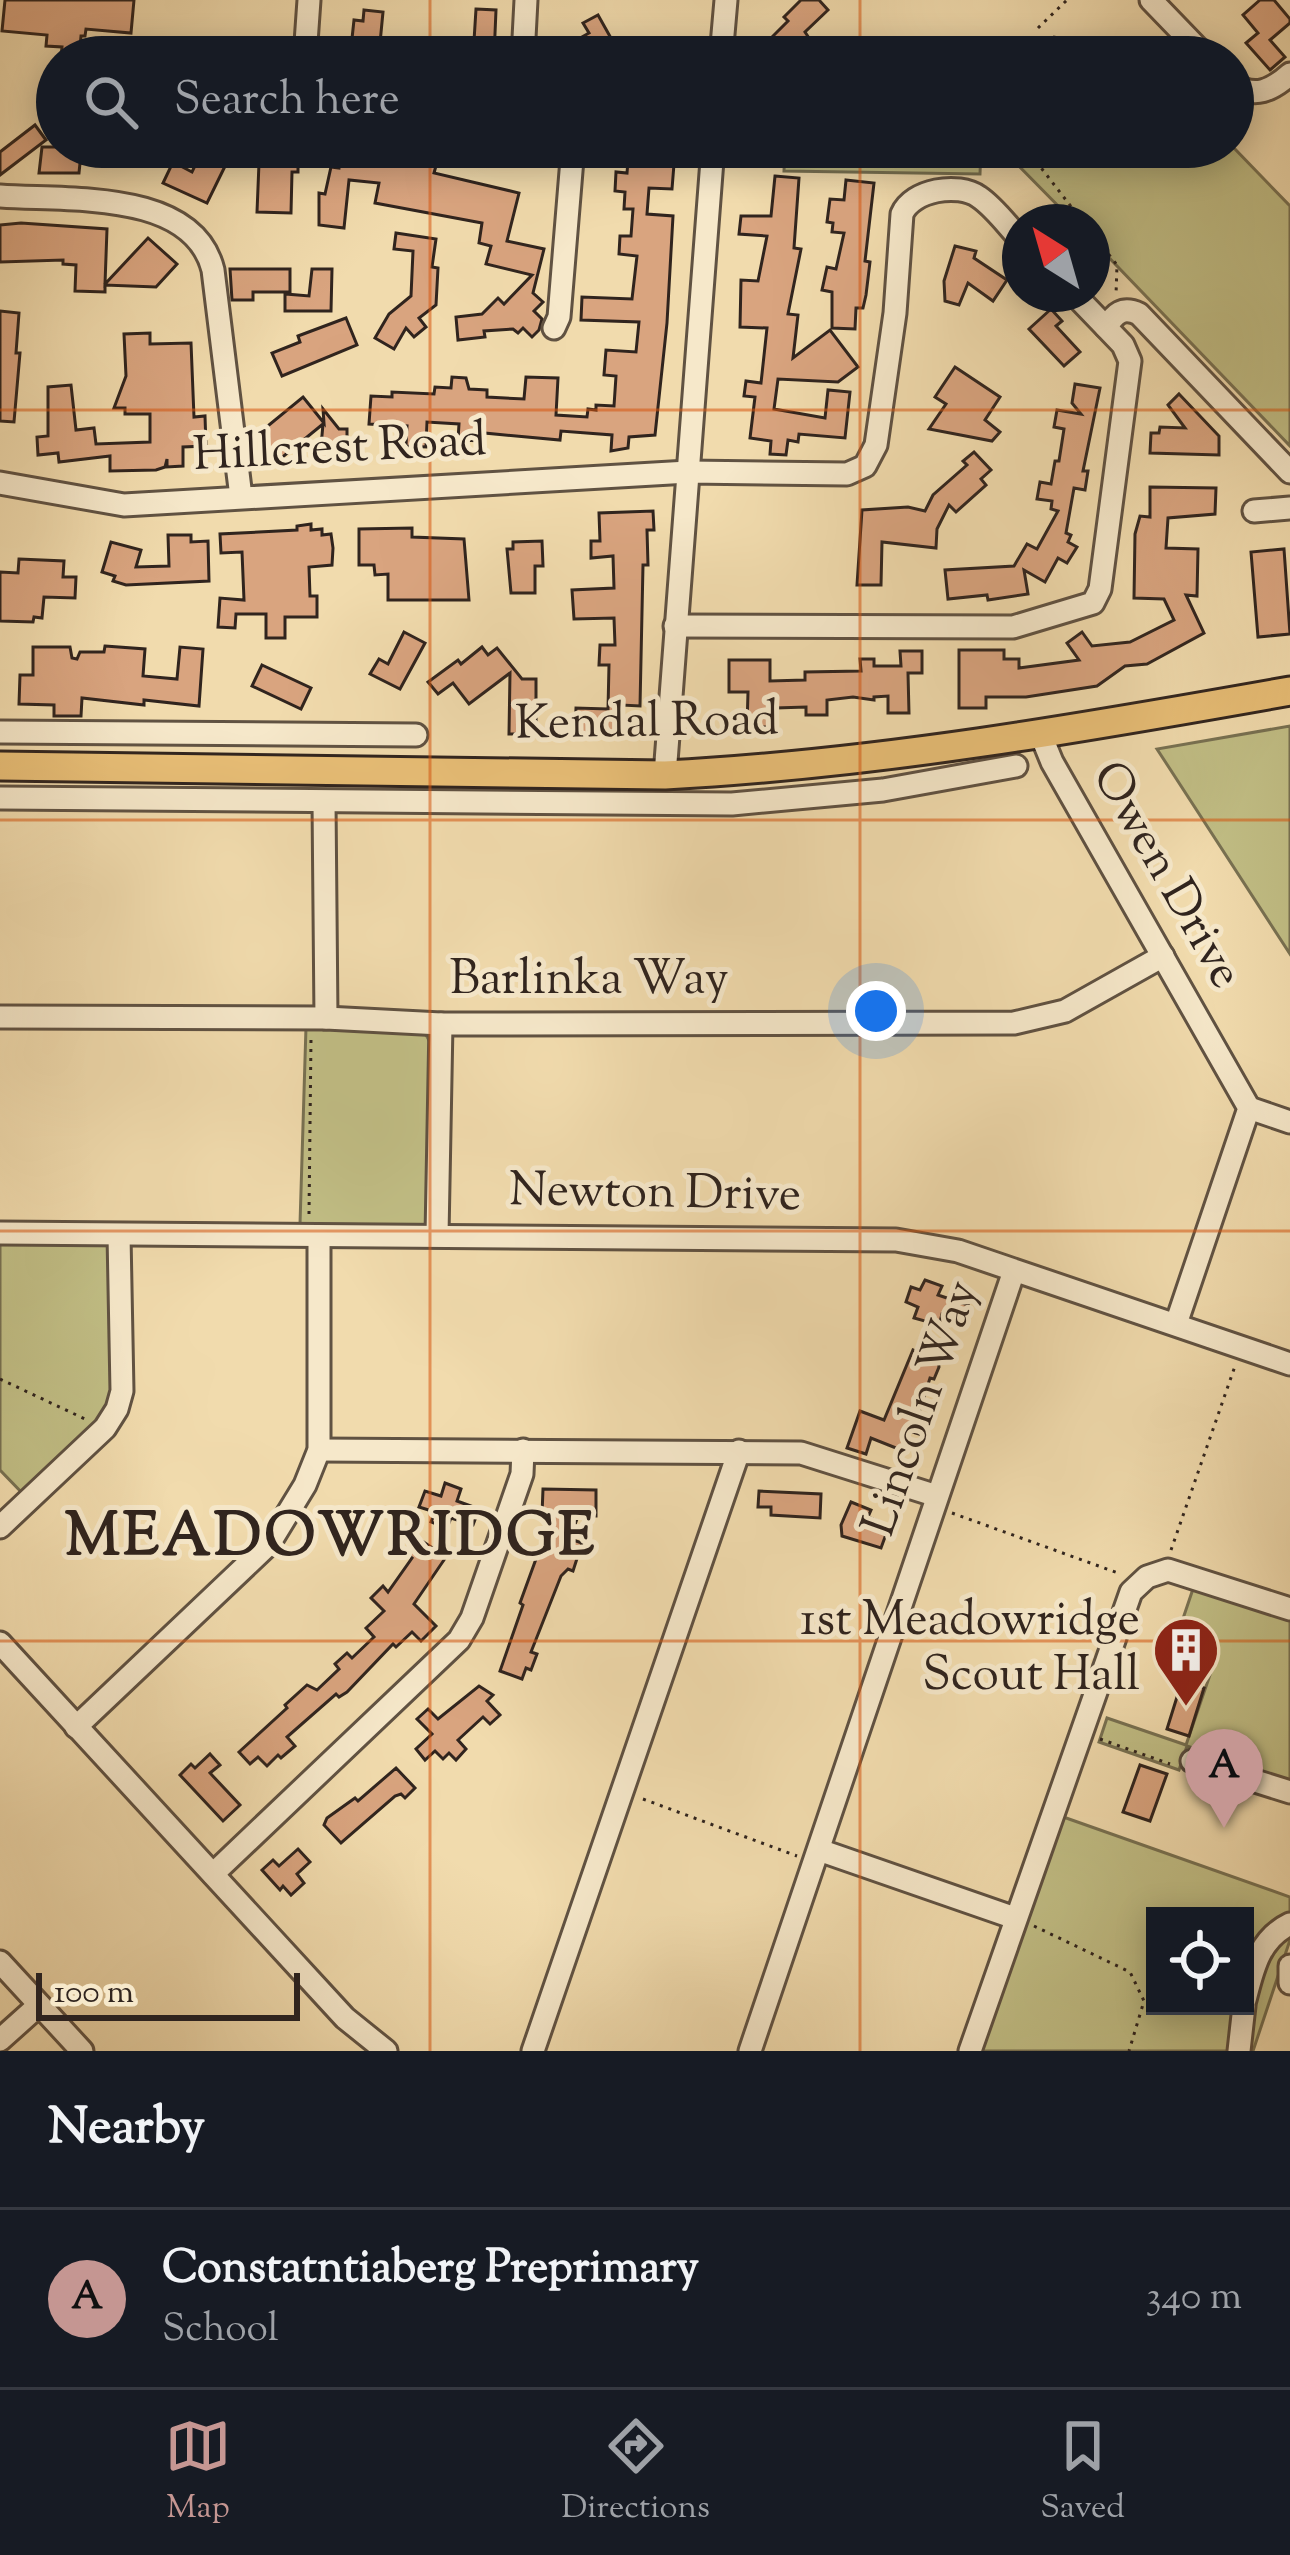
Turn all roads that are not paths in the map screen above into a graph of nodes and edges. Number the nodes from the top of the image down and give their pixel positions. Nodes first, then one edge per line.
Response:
1 (309, 0) edge
2 (526, 0) edge
3 (726, 0) edge
4 (1151, 0) edge
5 (306, 36) edge
6 (524, 36) edge
7 (723, 36) edge
8 (1186, 36) edge
9 (1290, 74) edge
10 (1254, 91) edge
11 (571, 168) edge
12 (711, 168) edge
13 (0, 196) edge
14 (1002, 220) edge
15 (1100, 312) edge
16 (1111, 320) junction
17 (554, 328) dead end
18 (688, 472) junction
19 (1290, 472) edge
20 (0, 483) edge
21 (241, 497) junction
22 (1290, 508) edge
23 (1254, 511) dead end
24 (675, 626) junction
25 (1290, 691) edge
26 (0, 731) edge
27 (416, 735) dead end
28 (1041, 735) junction
29 (0, 766) edge
30 (1016, 766) dead end
31 (665, 775) junction
32 (0, 798) edge
33 (324, 802) junction
34 (1163, 956) junction
35 (0, 1017) edge
36 (319, 1018) junction
37 (441, 1024) junction
38 (1249, 1108) junction
39 (1290, 1122) edge
40 (0, 1233) edge
41 (118, 1234) junction
42 (437, 1235) junction
43 (314, 1236) junction
44 (1014, 1270) junction
45 (1176, 1324) junction
46 (1290, 1364) edge
47 (319, 1450) junction
48 (523, 1450) junction
49 (739, 1451) junction
50 (935, 1501) junction
51 (0, 1527) edge
52 (1290, 1609) edge
53 (0, 1643) edge
54 (76, 1727) junction
55 (1192, 1761) road end
56 (1290, 1792) edge
57 (817, 1856) junction
58 (213, 1874) junction
59 (1015, 1918) junction
60 (1290, 1924) edge
61 (0, 1962) edge
62 (1290, 1966) edge
63 (1254, 1968) edge
64 (1290, 1983) edge
65 (39, 2005) junction
66 (1243, 2015) edge
67 (0, 2040) edge
68 (82, 2051) edge
69 (386, 2051) edge
70 (533, 2051) edge
71 (750, 2051) edge
72 (970, 2051) edge
73 (1239, 2051) edge

1 - 5 street
2 - 6 street
3 - 7 street
4 - 8 street
9 - 10 street
11 - 17 street
12 - 18 street
13 - 21 street
14 - 18 street, Hillcrest Road
15 - 16 street
16 - 19 street
16 - 24 street
18 - 21 street, Hillcrest Road
18 - 24 street
20 - 21 street, Hillcrest Road
22 - 23 street
24 - 31 street
25 - 28 main road, Kendal Road
26 - 27 street
28 - 31 main road, Kendal Road
28 - 34 street, Owen Drive
29 - 31 main road, Kendal Road
30 - 33 street
32 - 33 street
33 - 36 street
34 - 37 street, Barlinka Way
34 - 38 street, Owen Drive
35 - 36 street, Barlinka Way
36 - 37 street, Barlinka Way
37 - 42 street
38 - 39 street
38 - 45 street
40 - 41 street, Newton Drive
41 - 43 street, Newton Drive
41 - 51 street
42 - 43 street, Newton Drive
42 - 44 street, Newton Drive
43 - 47 street
44 - 45 street, Newton Drive
44 - 50 street, Lincoln Way
45 - 46 street, Newton Drive
47 - 48 street
47 - 54 street
48 - 49 street
48 - 58 street
49 - 50 street
49 - 70 street
50 - 57 street, Lincoln Way
52 - 59 street
53 - 54 street
54 - 58 street
55 - 56 street
57 - 59 street
57 - 71 street, Lincoln Way
58 - 69 street
59 - 72 street
60 - 63 street
61 - 65 street
62 - 64 street
65 - 67 street
65 - 68 street
66 - 73 street

